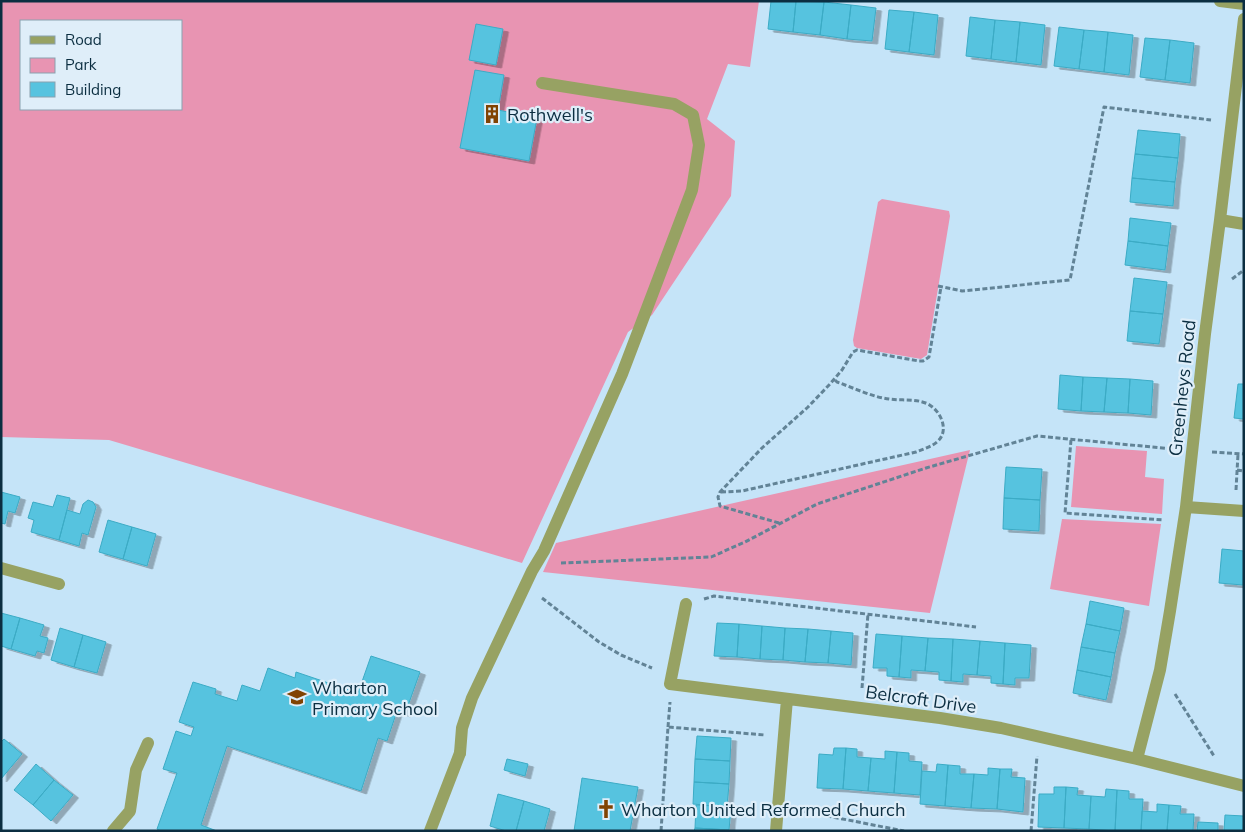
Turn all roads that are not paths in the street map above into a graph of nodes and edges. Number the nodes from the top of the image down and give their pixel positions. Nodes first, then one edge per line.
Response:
1 (1220, 1) edge
2 (1244, 4) edge
3 (1244, 18) edge
4 (542, 83) dead end
5 (1220, 220) junction
6 (1244, 224) edge
7 (1186, 507) junction
8 (1239, 511) edge
9 (1, 568) edge
10 (58, 584) dead end
11 (686, 604) road end
12 (787, 699) junction
13 (148, 743) dead end
14 (1137, 759) junction
15 (1244, 786) edge
16 (113, 831) edge
17 (430, 831) edge
18 (776, 831) edge

1 - 2 street
3 - 5 street, Greenheys Road
4 - 17 street
5 - 6 street
5 - 7 street, Greenheys Road
7 - 8 street
7 - 14 street, Greenheys Road
9 - 10 street
11 - 12 street, Belcroft Drive
12 - 14 street, Belcroft Drive
12 - 18 street
13 - 16 street
14 - 15 street, Belcroft Drive

